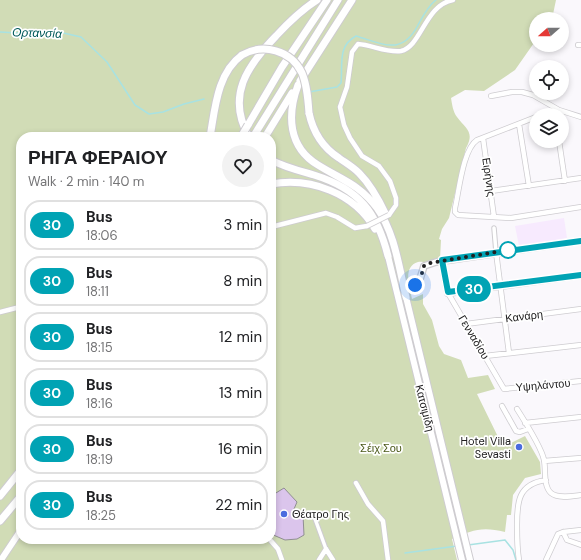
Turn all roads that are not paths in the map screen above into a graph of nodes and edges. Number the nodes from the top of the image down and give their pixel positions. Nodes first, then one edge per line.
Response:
1 (317, 0) edge
2 (327, 0) edge
3 (338, 0) edge
4 (352, 0) edge
5 (453, 0) edge
6 (298, 85) junction
7 (491, 96) dead end
8 (581, 117) edge
9 (529, 120) edge
10 (519, 124) junction
11 (211, 132) edge
12 (244, 132) edge
13 (247, 132) edge
14 (256, 132) edge
15 (268, 132) edge
16 (483, 138) junction
17 (560, 148) edge
18 (276, 162) edge
19 (581, 178) edge
20 (564, 181) junction
21 (276, 183) edge
22 (529, 186) junction
23 (491, 191) junction
24 (581, 207) edge
25 (494, 217) junction
26 (276, 226) edge
27 (494, 228) dead end
28 (581, 241) edge
29 (394, 248) junction
30 (496, 252) junction
31 (388, 256) junction
32 (442, 260) junction
33 (581, 275) edge
34 (415, 285) dead end
35 (501, 285) junction
36 (448, 292) junction
37 (406, 297) joint
38 (16, 308) edge
39 (581, 309) edge
40 (0, 312) edge
41 (505, 318) junction
42 (466, 324) junction
43 (581, 345) edge
44 (510, 353) junction
45 (485, 356) junction
46 (581, 381) edge
47 (504, 388) joint
48 (502, 406) dead end
49 (517, 408) dead end
50 (581, 417) edge
51 (525, 422) junction
52 (528, 429) junction
53 (581, 458) edge
54 (544, 461) junction
55 (16, 476) edge
56 (546, 480) junction
57 (356, 483) dead end
58 (581, 495) edge
59 (0, 496) edge
60 (16, 502) edge
61 (314, 516) dead end
62 (0, 521) edge
63 (581, 530) edge
64 (561, 533) junction
65 (16, 538) edge
66 (274, 544) edge
67 (581, 545) edge
68 (326, 549) junction
69 (1, 560) edge
70 (282, 560) edge
71 (319, 560) edge
72 (333, 560) edge
73 (388, 560) edge
74 (462, 560) edge
75 (470, 560) edge
76 (519, 560) edge
77 (546, 560) edge

1 - 13 highway
2 - 12 highway, bridge
3 - 14 highway
4 - 6 highway
5 - 26 street, bridge
6 - 15 highway
6 - 29 highway
7 - 8 street
9 - 10 street
10 - 16 street
10 - 22 street
11 - 29 highway, bridge
16 - 23 street, Ειρήνης
16 - 25 street
17 - 20 street
18 - 31 highway
19 - 20 street
20 - 22 street
21 - 31 highway
22 - 23 street
23 - 25 street, Ειρήνης
24 - 25 street
27 - 30 street
28 - 30 street
29 - 37 highway
30 - 32 street
30 - 35 street
31 - 74 main road, Κατσιμίδη
32 - 34 street
32 - 36 street, Γενναδίου
33 - 35 street
35 - 36 street
35 - 41 street
36 - 42 street, Γενναδίου
37 - 75 main road, Κατσιμίδη
38 - 40 street
39 - 41 street, Κανάρη
41 - 42 street, Κανάρη
41 - 44 street
42 - 45 street, Γενναδίου
43 - 44 street
44 - 45 street
45 - 47 street, Γενναδίου
46 - 47 street, Υψηλάντου
48 - 52 street
49 - 51 street
50 - 51 street
51 - 52 street
52 - 54 street
53 - 54 street
54 - 56 street
55 - 59 highway
56 - 58 street
56 - 76 street
57 - 73 street
60 - 62 highway
61 - 68 street
63 - 64 street
64 - 67 street
64 - 77 street
65 - 69 main road
66 - 70 street
68 - 71 street
68 - 72 street

